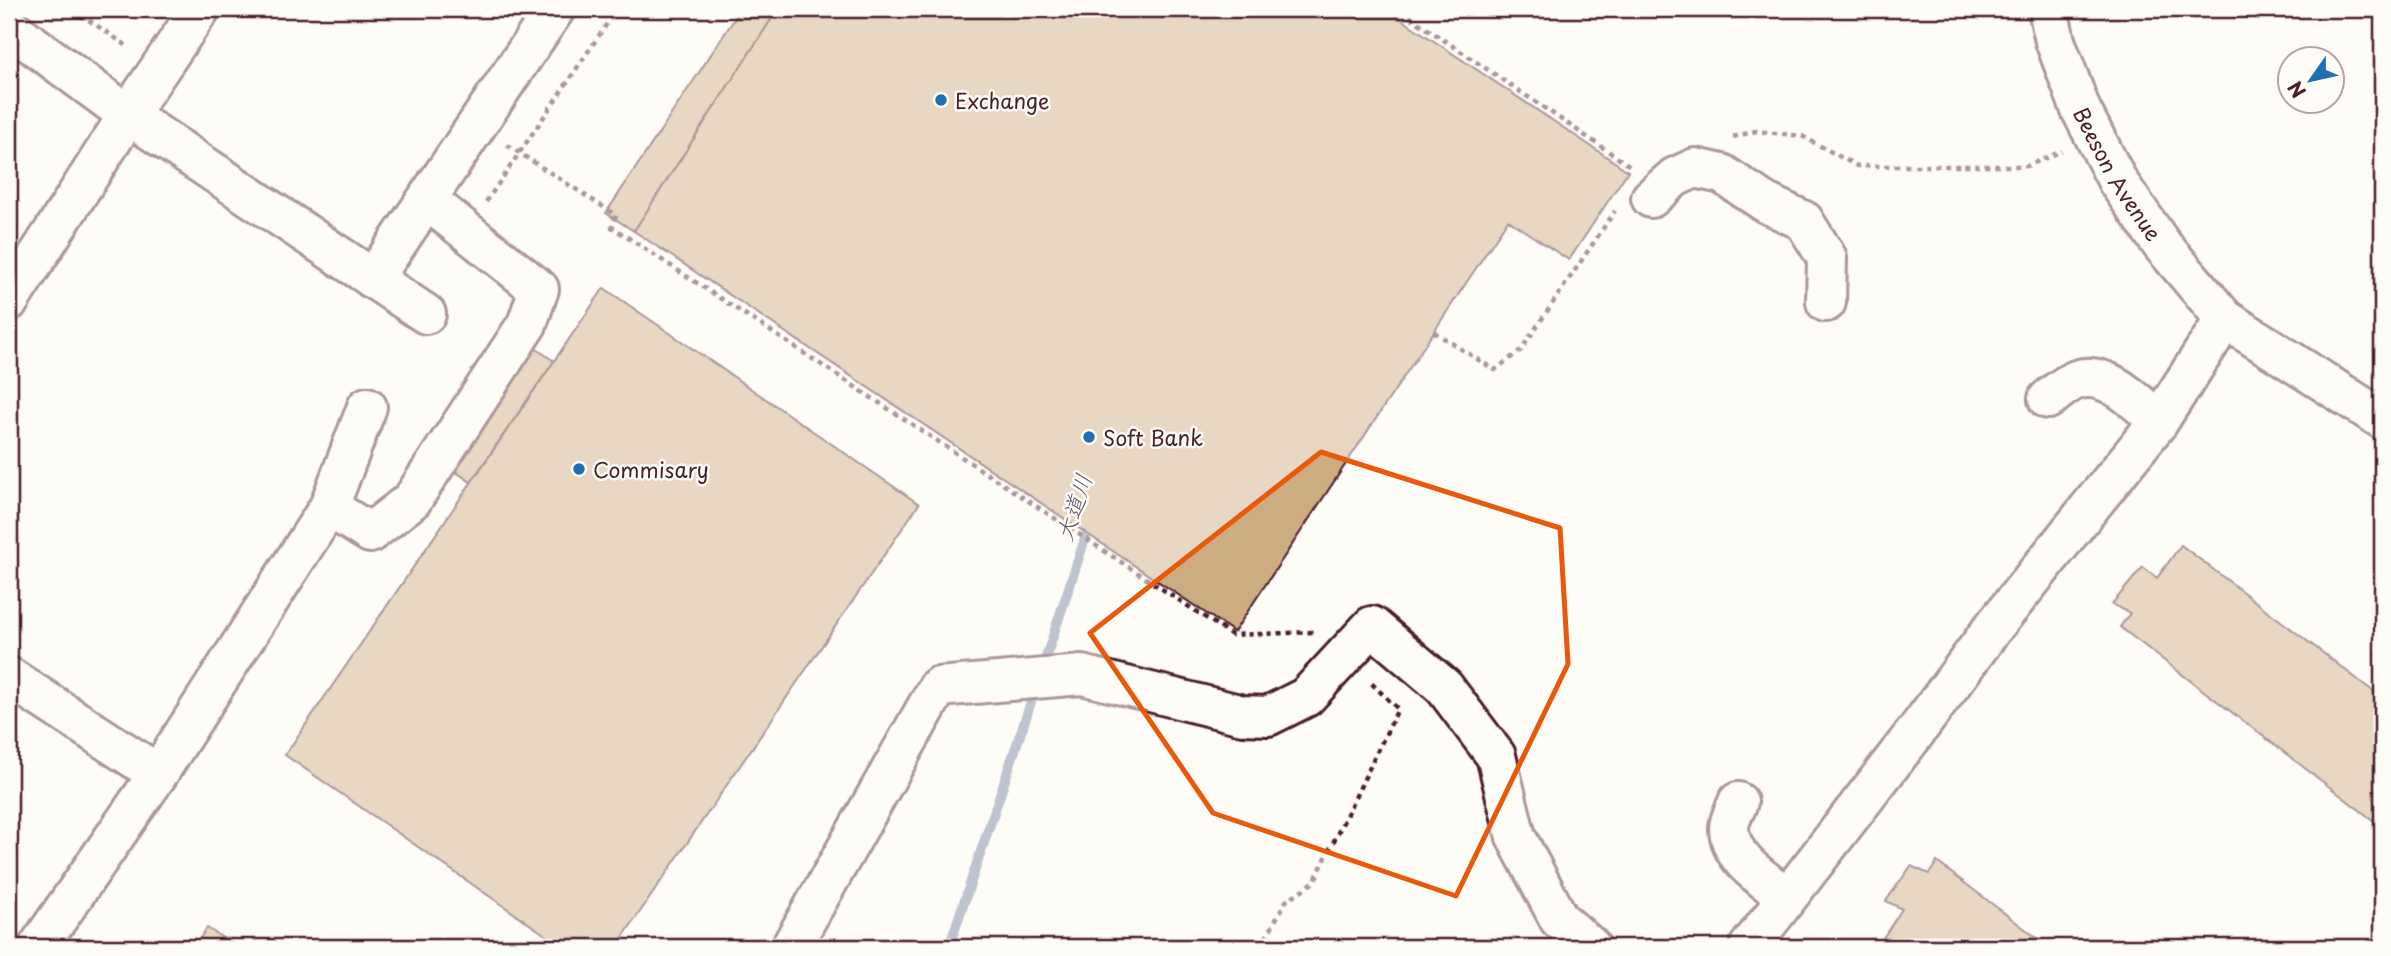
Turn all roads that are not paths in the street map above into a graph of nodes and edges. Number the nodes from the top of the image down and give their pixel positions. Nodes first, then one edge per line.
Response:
1 (200, 9) edge
2 (555, 9) edge
3 (2048, 9) edge
4 (9, 27) edge
5 (128, 115) junction
6 (1657, 193) road end
7 (427, 200) junction
8 (373, 279) junction
9 (9, 300) edge
10 (1826, 302) dead end
11 (426, 314) dead end
12 (2225, 319) junction
13 (2048, 399) dead end
14 (367, 407) dead end
15 (2382, 419) edge
16 (2159, 421) junction
17 (329, 507) junction
18 (9, 677) edge
19 (158, 774) junction
20 (1738, 802) dead end
21 (1787, 897) junction
22 (38, 947) edge
23 (790, 947) edge
24 (1591, 947) edge
25 (1749, 947) edge

1 - 5 street
2 - 7 street
3 - 12 street, Beeson Avenue
4 - 5 street
5 - 8 street
5 - 9 street
6 - 10 street
7 - 8 street
7 - 17 street
8 - 11 street
12 - 15 street, Beeson Avenue
12 - 16 street
13 - 16 street
14 - 17 street
16 - 21 street
17 - 19 street
18 - 19 street
19 - 22 street
20 - 21 street
21 - 25 street
23 - 24 street

